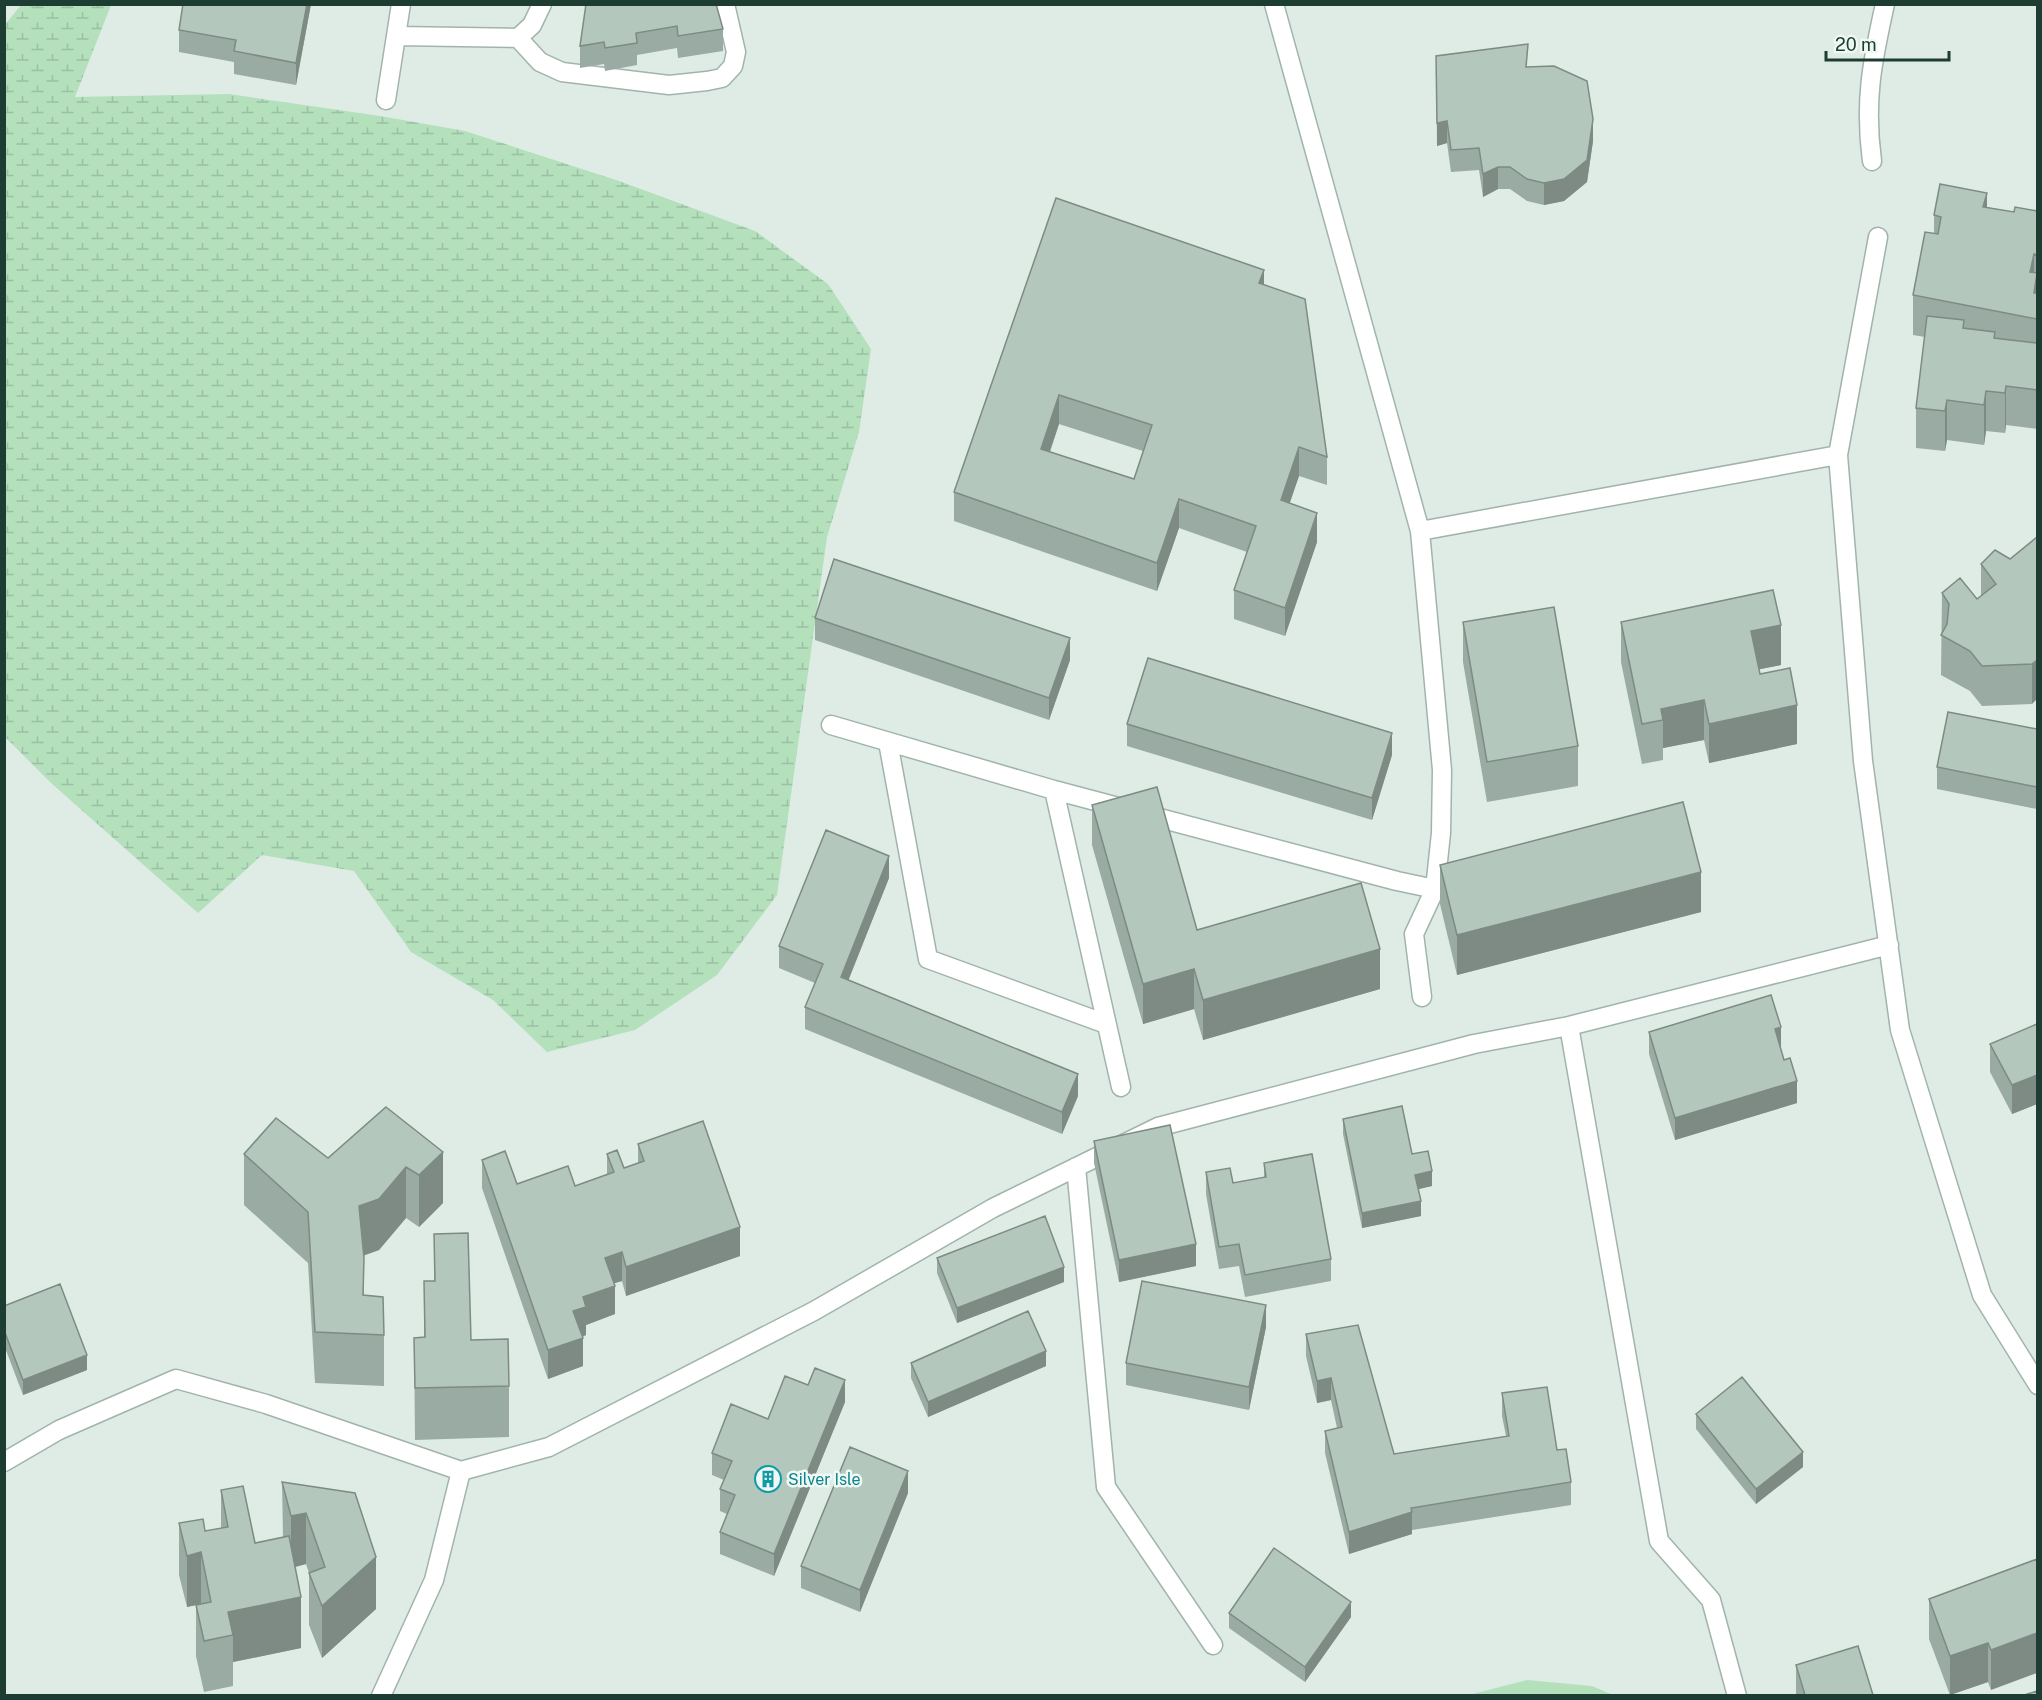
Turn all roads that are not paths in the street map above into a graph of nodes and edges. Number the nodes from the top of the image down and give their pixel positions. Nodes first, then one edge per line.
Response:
1 (401, 4) edge
2 (542, 4) edge
3 (725, 4) edge
4 (1274, 4) edge
5 (1886, 4) edge
6 (397, 36) junction
7 (518, 38) junction
8 (386, 100) dead end
9 (1872, 161) dead end
10 (1878, 237) dead end
11 (1838, 455) junction
12 (1420, 531) junction
13 (831, 725) dead end
14 (888, 742) junction
15 (1054, 790) junction
16 (1435, 889) junction
17 (1888, 945) junction
18 (1422, 997) dead end
19 (1106, 1024) junction
20 (1569, 1026) junction
21 (1121, 1087) dead end
22 (1076, 1167) junction
23 (2037, 1385) edge
24 (4, 1462) edge
25 (461, 1471) junction
26 (1213, 1645) dead end
27 (381, 1695) edge
28 (1737, 1695) edge

1 - 6 street
2 - 7 street
3 - 7 street
4 - 12 street
5 - 9 street
6 - 7 street
6 - 8 street
10 - 11 street
11 - 12 street
11 - 17 street
12 - 16 street
13 - 14 street
14 - 15 street
14 - 19 street
15 - 16 street
15 - 19 street
16 - 18 street
17 - 20 street
17 - 23 street
19 - 21 street
20 - 22 street
20 - 28 street
22 - 25 street
22 - 26 street
24 - 25 street
25 - 27 street

